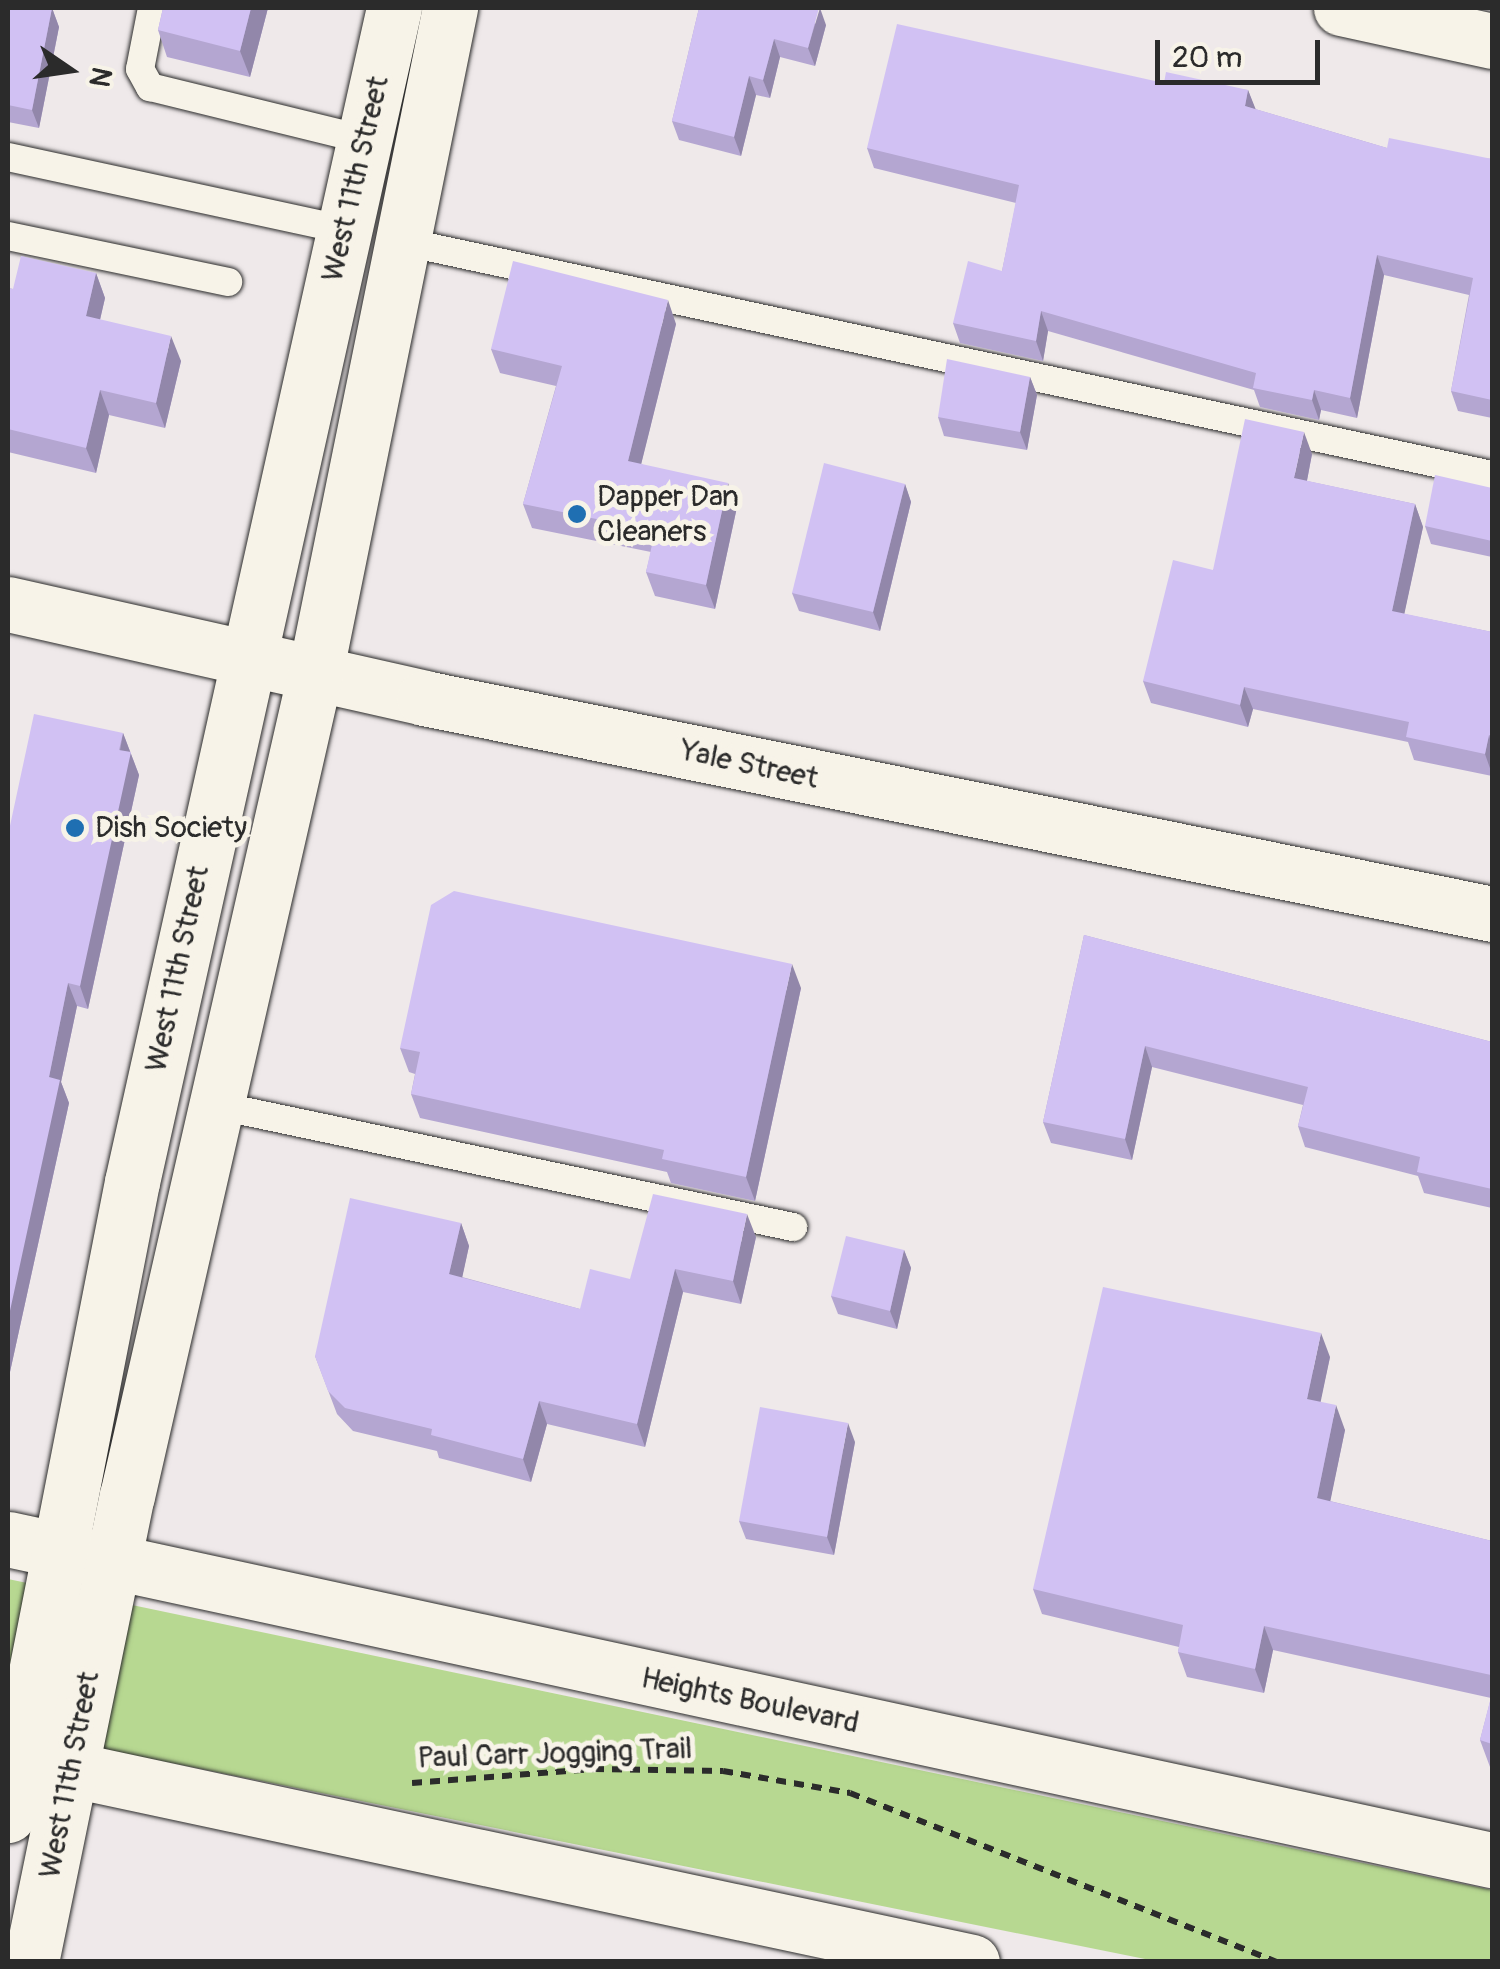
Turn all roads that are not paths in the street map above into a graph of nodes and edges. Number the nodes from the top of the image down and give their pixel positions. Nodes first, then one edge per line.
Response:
1 (152, 8) edge
2 (394, 8) edge
3 (450, 8) edge
4 (1340, 8) edge
5 (1492, 42) edge
6 (366, 140) junction
7 (8, 157) edge
8 (345, 230) junction
9 (8, 236) edge
10 (405, 242) junction
11 (228, 282) dead end
12 (1492, 474) edge
13 (8, 604) edge
14 (247, 658) junction
15 (315, 674) junction
16 (1492, 914) edge
17 (214, 1104) junction
18 (793, 1228) dead end
19 (32, 1545) edge
20 (113, 1564) junction
21 (12, 1757) edge
22 (70, 1769) junction
23 (8, 1815) edge
24 (1492, 1860) edge
25 (31, 1962) edge
26 (972, 1962) edge

1 - 6 lane
2 - 6 main road, West 11th Street
3 - 10 main road, West 11th Street
4 - 5 main road
6 - 8 main road, West 11th Street
7 - 8 lane
8 - 14 main road, West 11th Street
9 - 11 lane
10 - 12 lane
10 - 15 main road, West 11th Street
13 - 14 main road, Yale Street
14 - 15 main road, Yale Street
14 - 19 main road, West 11th Street
15 - 16 main road, Yale Street
15 - 17 main road, West 11th Street
17 - 18 lane
17 - 20 main road, West 11th Street
19 - 20 main road, Heights Boulevard
19 - 21 main road, West 11th Street
20 - 22 main road, West 11th Street
20 - 24 main road, Heights Boulevard
21 - 22 main road
21 - 23 main road, West 11th Street
22 - 25 main road, West 11th Street
22 - 26 main road

